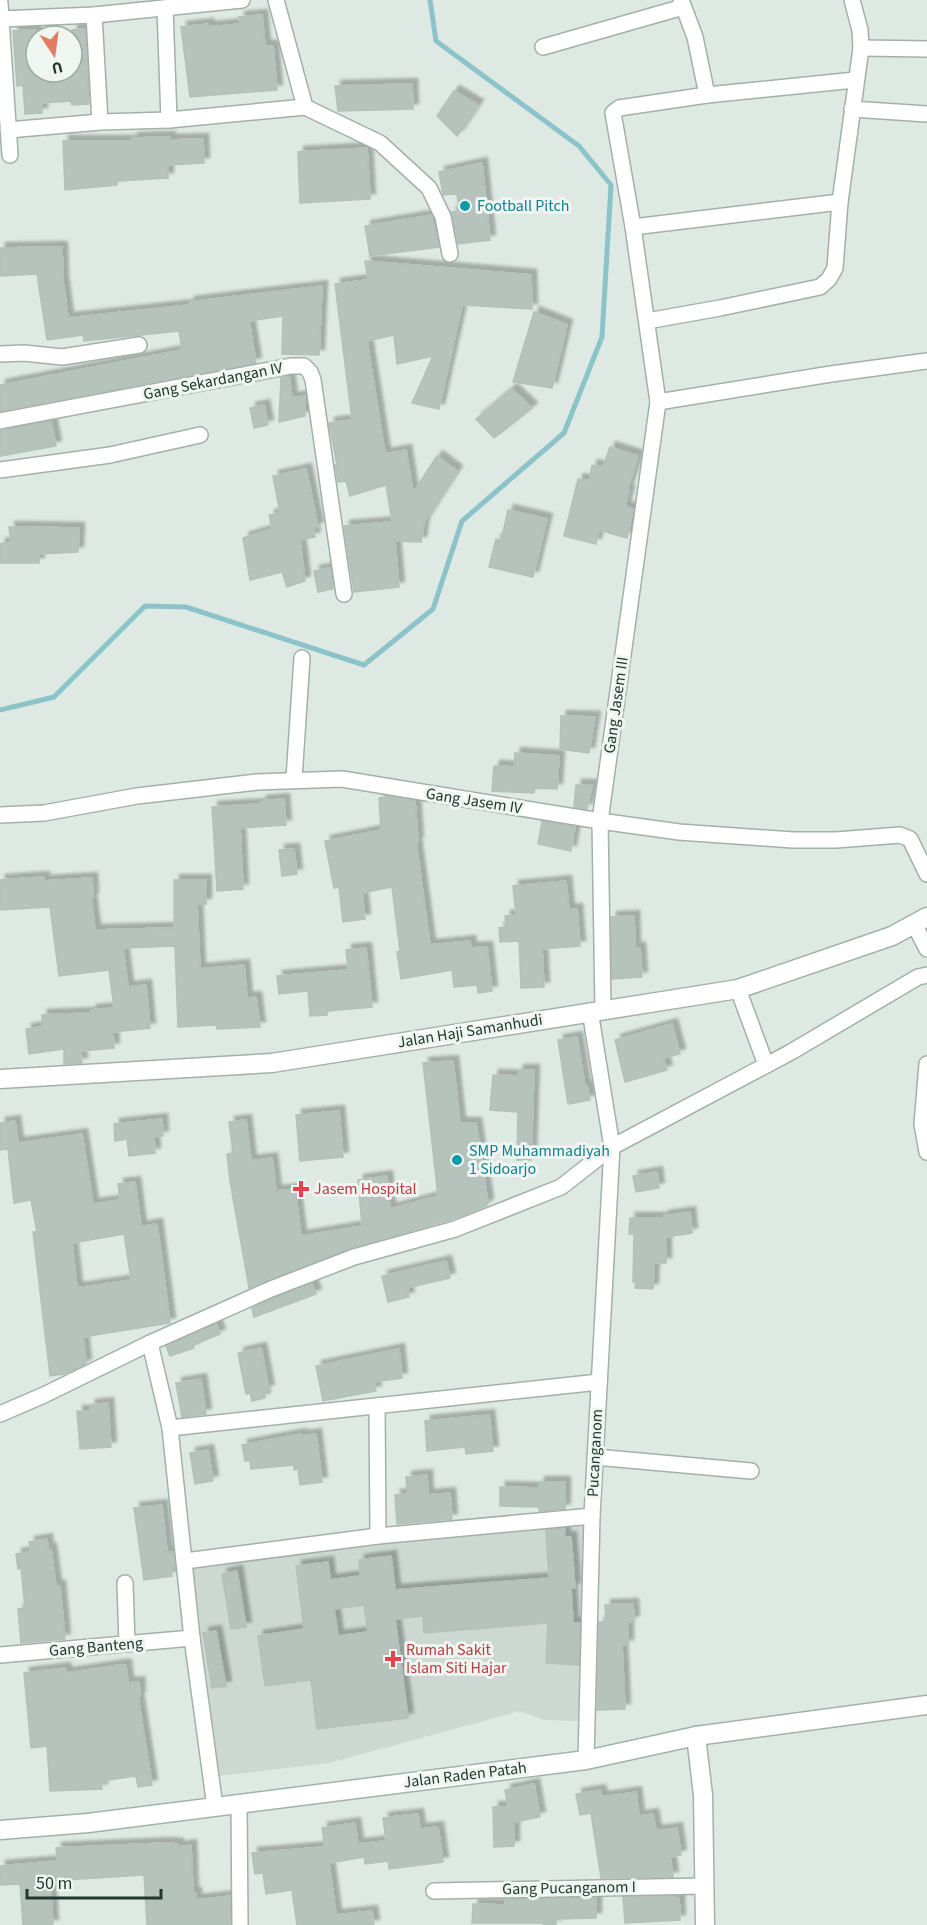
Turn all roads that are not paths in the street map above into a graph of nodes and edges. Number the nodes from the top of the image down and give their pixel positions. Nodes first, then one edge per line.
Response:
1 (242, 0) edge
2 (276, 0) edge
3 (852, 0) edge
4 (0, 3) edge
5 (682, 4) edge
6 (125, 6) edge
7 (165, 8) junction
8 (94, 15) junction
9 (1, 20) edge
10 (543, 47) dead end
11 (861, 48) junction
12 (927, 49) edge
13 (855, 80) junction
14 (707, 95) junction
15 (304, 107) junction
16 (852, 109) junction
17 (927, 114) edge
18 (169, 120) junction
19 (100, 122) junction
20 (8, 130) junction
21 (10, 155) dead end
22 (840, 202) junction
23 (633, 227) junction
24 (450, 254) dead end
25 (647, 321) junction
26 (139, 345) dead end
27 (0, 354) edge
28 (927, 361) edge
29 (658, 402) junction
30 (0, 421) edge
31 (200, 435) dead end
32 (0, 470) edge
33 (344, 594) dead end
34 (302, 658) dead end
35 (294, 779) junction
36 (0, 815) edge
37 (600, 821) junction
38 (927, 874) edge
39 (921, 921) edge
40 (927, 949) edge
41 (927, 975) edge
42 (738, 989) junction
43 (597, 1010) junction
44 (927, 1064) edge
45 (766, 1065) junction
46 (0, 1079) edge
47 (612, 1147) junction
48 (927, 1152) edge
49 (150, 1343) junction
50 (598, 1382) junction
51 (377, 1406) junction
52 (0, 1414) edge
53 (170, 1428) junction
54 (595, 1456) junction
55 (751, 1471) dead end
56 (592, 1516) junction
57 (378, 1536) junction
58 (185, 1561) junction
59 (125, 1583) dead end
60 (192, 1638) junction
61 (127, 1644) junction
62 (0, 1655) edge
63 (927, 1705) edge
64 (696, 1736) junction
65 (586, 1760) junction
66 (239, 1804) junction
67 (215, 1807) junction
68 (0, 1830) edge
69 (704, 1886) junction
70 (434, 1891) dead end
71 (240, 1925) edge
72 (705, 1925) edge

1 - 7 street
2 - 15 street
3 - 11 street
4 - 9 street
5 - 10 street
5 - 14 street
6 - 7 street
6 - 8 street
7 - 18 street
8 - 9 street
8 - 19 street
9 - 20 street
11 - 12 street
11 - 13 street
13 - 14 street
13 - 16 street
14 - 23 street, Gang Jasem III
15 - 18 street
15 - 24 street
16 - 17 street
16 - 22 street
18 - 19 street
19 - 20 street
20 - 21 street
22 - 23 street
22 - 25 street
23 - 25 street, Gang Jasem III
25 - 29 street, Gang Jasem III
26 - 27 street
28 - 29 street
29 - 37 street, Gang Jasem III
30 - 33 street, Gang Sekardangan IV
31 - 32 street
34 - 35 street
35 - 36 street, Gang Jasem IV
35 - 37 street, Gang Jasem IV
37 - 38 street, Gang Jasem IV
37 - 43 street, Gang Jasem III
39 - 40 street
39 - 42 street, Jalan Haji Samanhudi
41 - 45 street
42 - 43 street, Jalan Haji Samanhudi
42 - 45 street
43 - 46 street, Jalan Haji Samanhudi
43 - 47 street, Gang Jasem III
44 - 48 street
45 - 47 street
47 - 49 street
47 - 50 street, Pucanganom
49 - 52 street
49 - 53 street
50 - 51 street
50 - 54 street, Pucanganom
51 - 53 street
51 - 57 street
53 - 58 street
54 - 55 street
54 - 56 street, Pucanganom
56 - 57 street
56 - 65 street, Pucanganom
57 - 58 street
58 - 60 street
59 - 61 street
60 - 61 street, Gang Banteng
60 - 67 street
61 - 62 street, Gang Banteng
63 - 64 street, Jalan Raden Patah
64 - 65 street, Jalan Raden Patah
64 - 69 street
65 - 66 street, Jalan Raden Patah
66 - 67 street, Jalan Raden Patah
66 - 71 street
67 - 68 street, Jalan Raden Patah
69 - 70 street, Gang Pucanganom I
69 - 72 street

